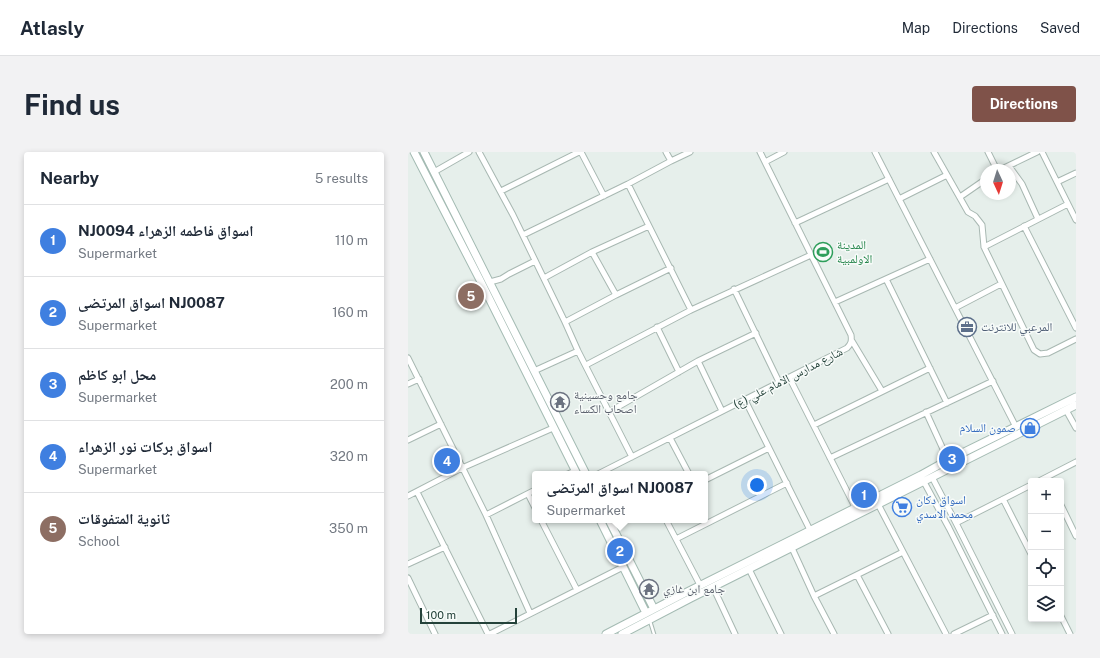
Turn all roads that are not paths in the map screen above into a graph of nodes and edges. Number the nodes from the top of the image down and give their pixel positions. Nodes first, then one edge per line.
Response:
1 (414, 152) edge
2 (424, 152) edge
3 (468, 152) edge
4 (479, 152) edge
5 (580, 152) edge
6 (666, 152) edge
7 (690, 152) edge
8 (760, 152) edge
9 (784, 152) edge
10 (875, 152) edge
11 (934, 152) edge
12 (988, 152) edge
13 (1037, 152) edge
14 (1042, 152) edge
15 (671, 161) junction
16 (765, 162) junction
17 (994, 164) edge
18 (1013, 164) edge
19 (434, 172) junction
20 (1076, 173) edge
21 (946, 175) junction
22 (1016, 176) edge
23 (889, 179) junction
24 (1057, 182) junction
25 (980, 183) edge
26 (628, 184) junction
27 (501, 191) junction
28 (604, 196) junction
29 (960, 197) junction
30 (899, 199) junction
31 (1068, 204) junction
32 (1038, 219) junction
33 (1076, 220) edge
34 (795, 223) junction
35 (649, 226) junction
36 (1024, 226) junction
37 (523, 235) junction
38 (984, 247) junction
39 (592, 252) junction
40 (811, 255) junction
41 (930, 259) junction
42 (535, 261) junction
43 (671, 268) junction
44 (544, 278) junction
45 (886, 279) junction
46 (490, 282) junction
47 (1001, 284) junction
48 (734, 289) junction
49 (616, 295) junction
50 (835, 302) junction
51 (955, 308) junction
52 (691, 310) junction
53 (566, 322) junction
54 (657, 327) junction
55 (1076, 328) edge
56 (756, 333) junction
57 (1076, 340) edge
58 (852, 341) junction
59 (578, 351) junction
60 (408, 358) edge
61 (698, 361) junction
62 (586, 365) junction
63 (930, 368) junction
64 (534, 371) junction
65 (679, 372) junction
66 (789, 377) junction
67 (419, 379) junction
68 (993, 381) junction
69 (779, 382) junction
70 (408, 384) edge
71 (882, 392) junction
72 (1076, 397) edge
73 (745, 400) junction
74 (947, 403) junction
75 (1076, 405) edge
76 (1066, 410) junction
77 (722, 411) junction
78 (609, 412) junction
79 (926, 412) junction
80 (1042, 418) junction
81 (441, 424) junction
82 (814, 426) junction
83 (1016, 427) junction
84 (553, 428) junction
85 (1076, 428) edge
86 (670, 438) junction
87 (408, 440) edge
88 (769, 448) junction
89 (632, 457) junction
90 (830, 458) junction
91 (948, 460) junction
92 (1076, 462) edge
93 (462, 468) junction
94 (572, 471) edge
95 (584, 471) edge
96 (604, 471) edge
97 (687, 471) edge
98 (932, 477) junction
99 (708, 478) edge
100 (1049, 478) edge
101 (924, 482) junction
102 (787, 483) junction
103 (1028, 486) edge
104 (417, 492) junction
105 (532, 492) edge
106 (528, 494) junction
107 (408, 496) edge
108 (1003, 499) junction
109 (532, 502) edge
110 (878, 504) junction
111 (855, 507) junction
112 (1064, 511) edge
113 (486, 515) junction
114 (543, 523) edge
115 (601, 523) edge
116 (610, 523) edge
117 (668, 523) edge
118 (708, 523) edge
119 (708, 523) edge
120 (956, 523) junction
121 (810, 530) junction
122 (1076, 536) edge
123 (676, 539) junction
124 (444, 547) junction
125 (792, 548) junction
126 (1029, 550) edge
127 (904, 552) junction
128 (408, 564) edge
129 (623, 567) junction
130 (749, 569) junction
131 (857, 575) junction
132 (408, 578) edge
133 (700, 586) junction
134 (713, 587) junction
135 (577, 590) junction
136 (689, 595) junction
137 (814, 596) junction
138 (654, 609) junction
139 (530, 613) junction
140 (993, 615) junction
141 (647, 617) junction
142 (1064, 622) edge
143 (435, 634) edge
144 (489, 634) edge
145 (606, 634) edge
146 (622, 634) edge
147 (654, 634) edge
148 (735, 634) edge
149 (781, 634) edge
150 (834, 634) edge
151 (888, 634) edge
152 (946, 634) edge
153 (954, 634) edge
154 (1002, 634) edge
155 (1012, 634) edge
156 (1070, 634) edge

1 - 84 street
2 - 19 street
3 - 19 street
4 - 27 street
5 - 27 street
5 - 28 street
6 - 15 street
7 - 15 street
8 - 16 street, شارع مدارس الامام علي (ع)
9 - 16 street
10 - 23 street
11 - 21 street
12 - 17 street
13 - 18 street
14 - 24 street
15 - 26 street
16 - 34 street, شارع مدارس الامام علي (ع)
19 - 46 street
20 - 24 street
21 - 29 street
21 - 30 street
22 - 32 street
23 - 30 street
23 - 34 street
24 - 31 street
25 - 29 street
26 - 28 street
26 - 35 street
27 - 37 street
28 - 37 street
29 - 38 street
30 - 41 street
31 - 32 street
31 - 33 street
32 - 36 street
34 - 40 street, شارع مدارس الامام علي (ع)
35 - 39 street
35 - 43 street
36 - 38 street
36 - 55 street
37 - 42 street
38 - 47 street
39 - 44 street
39 - 49 street
40 - 48 street
40 - 50 street, شارع مدارس الامام علي (ع)
41 - 45 street
41 - 51 street
42 - 44 street
42 - 46 street
43 - 49 street
43 - 52 street
44 - 53 street
45 - 50 street
45 - 63 street
46 - 64 street
47 - 51 street
47 - 57 street
48 - 52 street
48 - 56 street
49 - 53 street
50 - 58 street, شارع مدارس الامام علي (ع)
51 - 68 street
52 - 54 street
53 - 59 street
54 - 62 street
54 - 65 street
56 - 61 street
56 - 69 street
58 - 66 street, شارع مدارس الامام علي (ع)
58 - 71 street
59 - 62 street
59 - 64 street
60 - 67 street
61 - 65 street
61 - 77 street
62 - 78 street
63 - 71 street
63 - 74 street
64 - 95 street
65 - 78 street
66 - 69 street, شارع مدارس الامام علي (ع)
66 - 82 street
67 - 70 street
67 - 81 street
68 - 74 street
68 - 83 street
69 - 73 street, شارع مدارس الامام علي (ع)
71 - 82 street
72 - 80 street
73 - 77 street, شارع مدارس الامام علي (ع)
73 - 88 street
74 - 79 street
75 - 76 street
76 - 80 street
76 - 85 street
77 - 86 street, شارع مدارس الامام علي (ع)
78 - 89 street
79 - 90 street
79 - 91 street
80 - 83 street
80 - 98 street
81 - 87 street
81 - 93 street
82 - 90 street
83 - 91 street
84 - 93 street
84 - 94 street
86 - 89 street, شارع مدارس الامام علي (ع)
86 - 97 street
88 - 99 street
88 - 102 street
89 - 96 street, شارع مدارس الامام علي (ع)
90 - 111 street
91 - 111 street
92 - 100 street
93 - 104 street
93 - 113 street
98 - 101 street
98 - 120 street
101 - 110 street
101 - 140 street
102 - 118 street
102 - 121 street
103 - 108 street
104 - 107 street
104 - 124 street
105 - 106 street
106 - 109 street
106 - 113 street
108 - 120 street
108 - 126 street
110 - 125 street
110 - 127 street
111 - 121 street
112 - 122 street
113 - 139 street
114 - 135 street
115 - 129 street
116 - 138 street
117 - 123 street
119 - 123 street
120 - 155 street
121 - 133 street
123 - 133 street
124 - 128 street
124 - 144 street
125 - 130 street
125 - 137 street
127 - 131 street
127 - 152 street
129 - 135 street
129 - 141 street
130 - 134 street
130 - 149 street
131 - 137 street
131 - 151 street
132 - 143 street
133 - 136 street
134 - 136 street
134 - 148 street
135 - 139 street
136 - 138 street
136 - 141 street
137 - 150 street
138 - 141 street
139 - 144 street
140 - 153 street
140 - 154 street
141 - 145 street
141 - 146 street
141 - 147 lane
142 - 156 street

